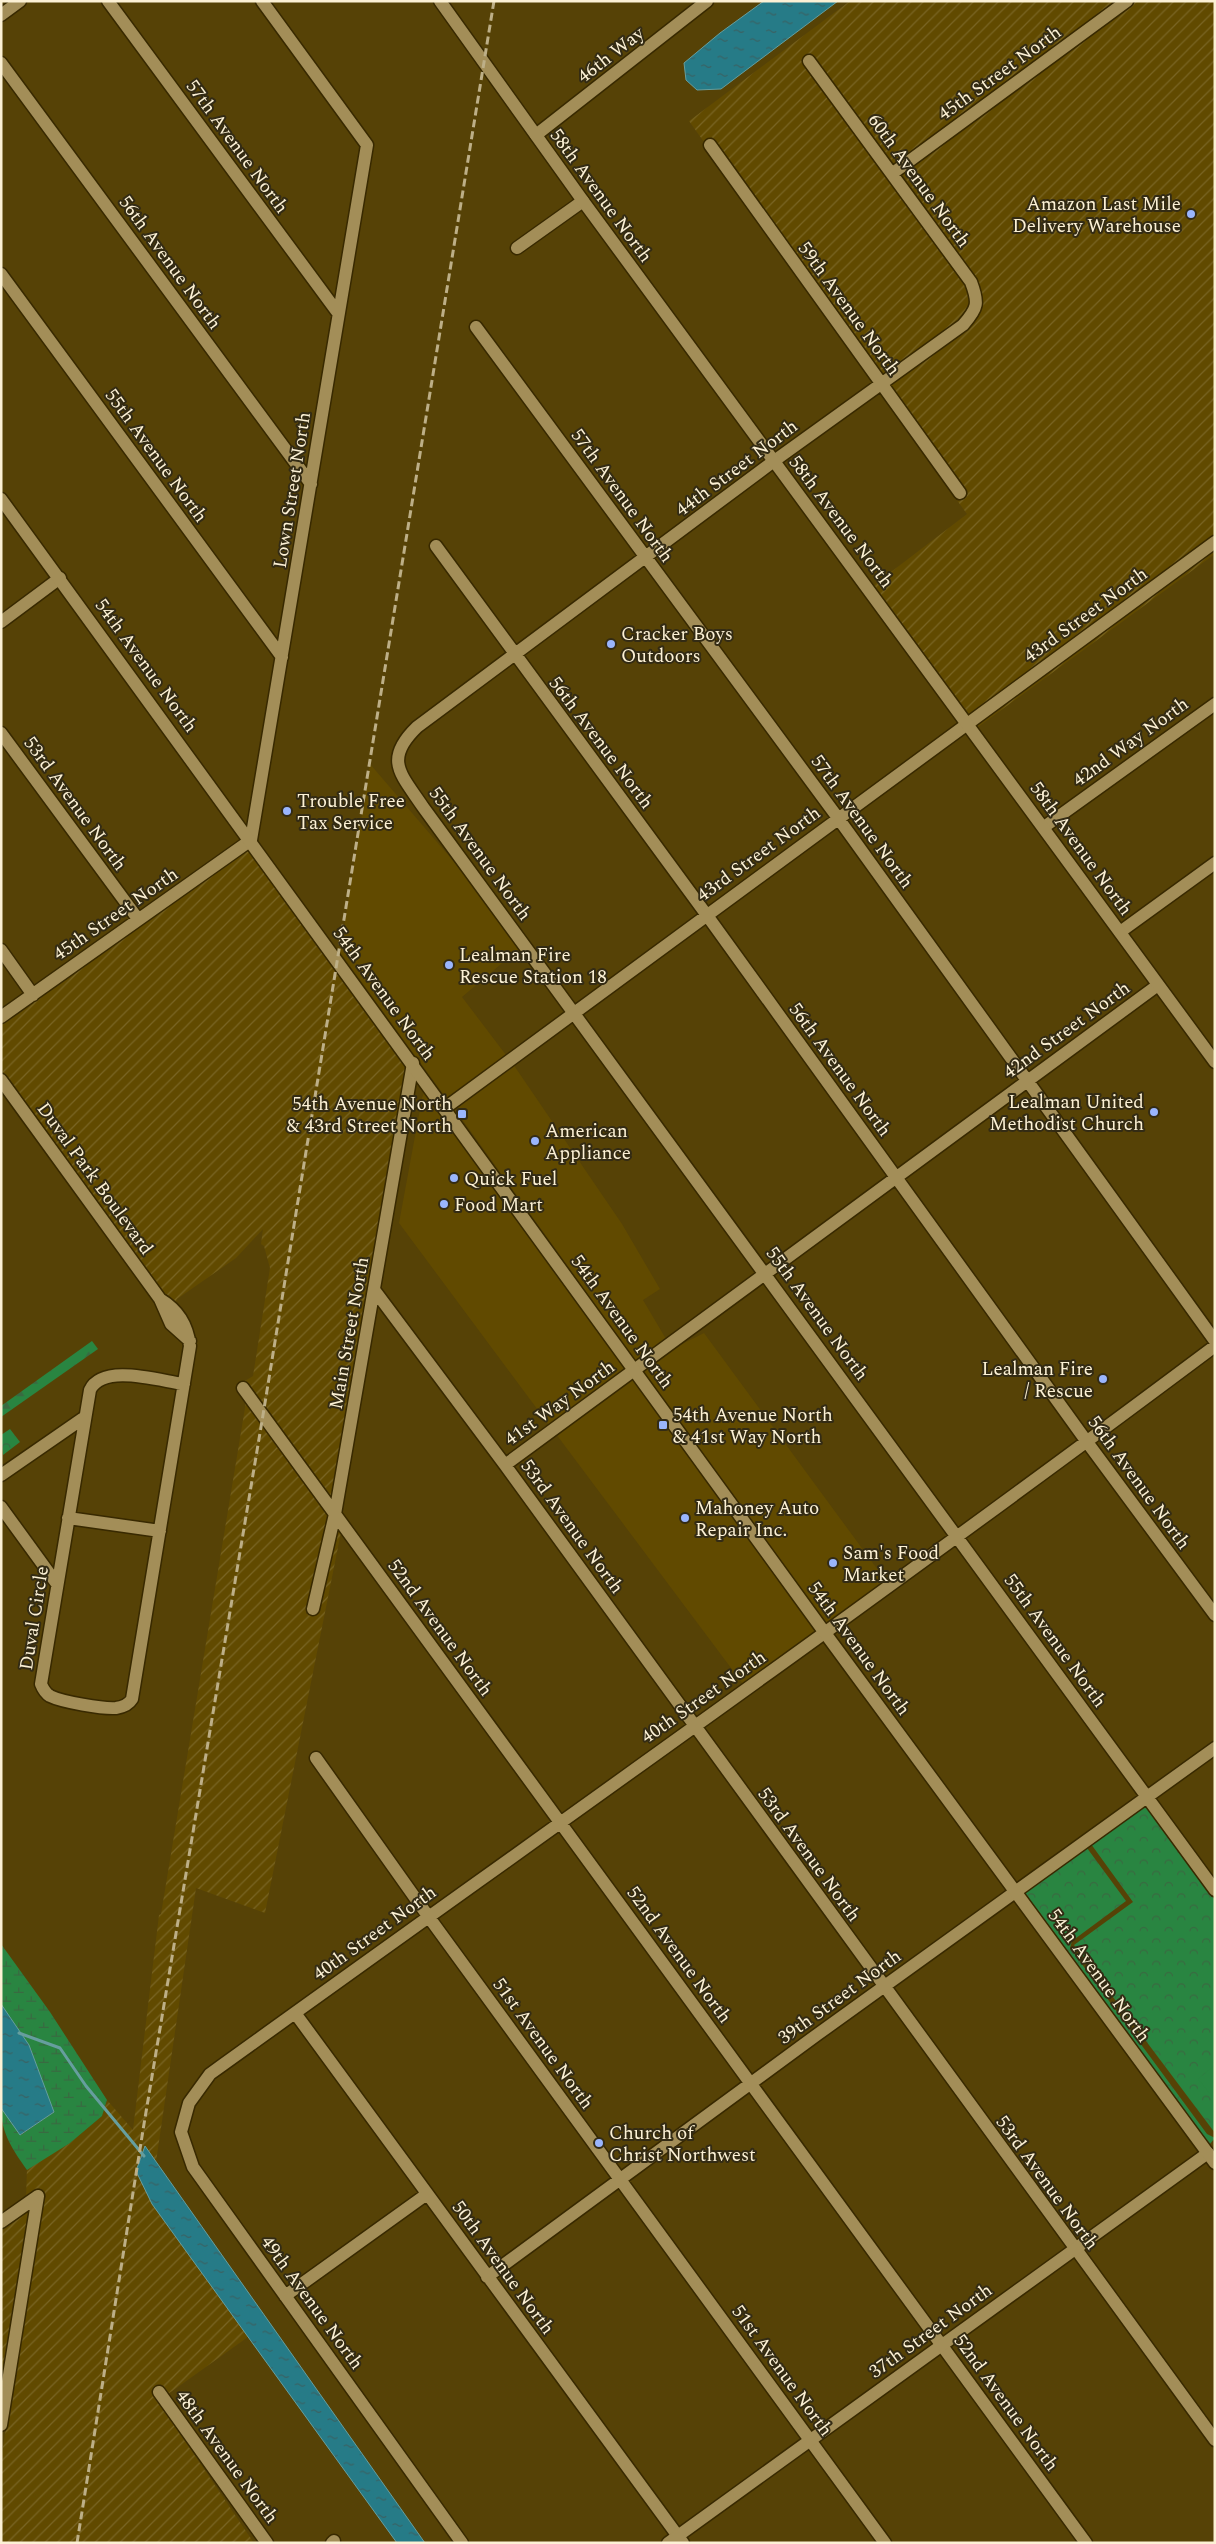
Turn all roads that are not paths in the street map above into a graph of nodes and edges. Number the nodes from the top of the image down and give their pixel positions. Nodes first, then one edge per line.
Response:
1 (20, 1) edge
2 (108, 1) edge
3 (262, 1) edge
4 (440, 1) edge
5 (707, 1) edge
6 (1127, 1) edge
7 (1, 15) edge
8 (809, 61) dead end
9 (1, 63) edge
10 (536, 135) junction
11 (710, 144) dead end
12 (893, 173) junction
13 (583, 202) junction
14 (517, 248) dead end
15 (1, 274) edge
16 (338, 313) junction
17 (963, 325) joint
18 (476, 327) dead end
19 (881, 384) junction
20 (774, 461) junction
21 (311, 484) junction
22 (960, 494) dead end
23 (1, 500) edge
24 (1215, 542) edge
25 (436, 546) dead end
26 (646, 557) junction
27 (60, 578) junction
28 (1, 622) edge
29 (513, 654) junction
30 (282, 657) junction
31 (1215, 704) edge
32 (967, 723) junction
33 (1, 732) edge
34 (397, 756) joint
35 (838, 818) junction
36 (1044, 827) junction
37 (251, 840) junction
38 (1215, 863) edge
39 (706, 914) junction
40 (138, 919) junction
41 (1120, 932) junction
42 (1, 950) edge
43 (1158, 985) junction
44 (33, 995) junction
45 (574, 1011) junction
46 (1, 1017) edge
47 (1215, 1062) edge
48 (413, 1063) junction
49 (1, 1080) edge
50 (1027, 1080) junction
51 (445, 1108) junction
52 (896, 1176) junction
53 (765, 1272) junction
54 (375, 1291) junction
55 (1215, 1341) edge
56 (190, 1343) joint
57 (1215, 1346) edge
58 (634, 1370) junction
59 (184, 1384) junction
60 (243, 1388) dead end
61 (85, 1417) junction
62 (1087, 1442) junction
63 (505, 1464) junction
64 (1, 1475) edge
65 (1, 1507) edge
66 (335, 1514) junction
67 (68, 1518) junction
68 (160, 1531) junction
69 (957, 1536) junction
70 (58, 1584) junction
71 (313, 1608) dead end
72 (1215, 1615) edge
73 (826, 1633) junction
74 (694, 1725) junction
75 (1215, 1748) edge
76 (316, 1758) dead end
77 (1147, 1796) junction
78 (560, 1822) junction
79 (1215, 1890) edge
80 (1016, 1892) junction
81 (428, 1916) junction
82 (883, 1987) junction
83 (294, 2013) junction
84 (210, 2074) joint
85 (750, 2083) junction
86 (1212, 2154) edge
87 (619, 2178) junction
88 (427, 2194) junction
89 (1, 2222) edge
90 (1074, 2249) junction
91 (487, 2276) junction
92 (285, 2296) junction
93 (942, 2344) junction
94 (159, 2392) dead end
95 (1, 2425) edge
96 (810, 2440) junction
97 (1215, 2440) edge
98 (676, 2540) edge
99 (267, 2543) edge
100 (462, 2543) edge
101 (886, 2543) edge
102 (1086, 2543) edge

1 - 7 street
2 - 16 street, 57th Avenue North
3 - 16 street, Lown Street North
4 - 10 street, 58th Avenue North
5 - 10 street, 46th Way
6 - 12 street, 45th Street North
8 - 12 street, 60th Avenue North
9 - 21 street, 56th Avenue North
10 - 13 street, 58th Avenue North
11 - 19 street, 59th Avenue North
12 - 17 street, 60th Avenue North
13 - 14 street
13 - 20 street, 58th Avenue North
15 - 30 street, 55th Avenue North
16 - 21 street, Lown Street North
17 - 19 street, 44th Street North
18 - 26 street, 57th Avenue North
19 - 20 street, 44th Street North
19 - 22 street, 59th Avenue North
20 - 26 street, 44th Street North
20 - 32 street, 58th Avenue North
21 - 30 street, Lown Street North
23 - 27 street, 54th Avenue North
24 - 32 street, 43rd Street North
25 - 29 street, 56th Avenue North
26 - 29 street, 44th Street North
26 - 35 street, 57th Avenue North
27 - 28 street
27 - 37 street, 54th Avenue North
29 - 34 street, 44th Street North
29 - 39 street, 56th Avenue North
30 - 37 street, Lown Street North
31 - 36 street, 42nd Way North
32 - 35 street, 43rd Street North
32 - 36 street, 58th Avenue North
33 - 40 street, 53rd Avenue North
34 - 45 street, 55th Avenue North
35 - 39 street, 43rd Street North
35 - 50 street, 57th Avenue North
36 - 41 street, 58th Avenue North
37 - 40 street, 45th Street North
37 - 48 street, 54th Avenue North
38 - 41 street
39 - 45 street, 43rd Street North
39 - 52 street, 56th Avenue North
40 - 44 street, 45th Street North
41 - 43 street, 58th Avenue North
42 - 44 street
43 - 47 street, 58th Avenue North
43 - 50 street, 42nd Street North
44 - 46 street, 45th Street North
45 - 51 street, 43rd Street North
45 - 53 street, 55th Avenue North
48 - 51 street, 54th Avenue North
48 - 54 street, Main Street North
49 - 56 street, Duval Park Boulevard
50 - 52 street, 42nd Street North
50 - 55 street, 57th Avenue North
51 - 58 street, 54th Avenue North
52 - 53 street, 42nd Street North
52 - 62 street, 56th Avenue North
53 - 58 street, 42nd Street North
53 - 69 street, 55th Avenue North
54 - 63 street, 53rd Avenue North
54 - 66 street, Main Street North
56 - 59 street, Duval Circle
57 - 62 street, 40th Street North
58 - 63 street, 41st Way North
58 - 73 street, 54th Avenue North
59 - 61 street, Duval Circle
59 - 68 street, Duval Circle
60 - 66 street, 52nd Avenue North
61 - 64 street
61 - 67 street, Duval Circle
62 - 69 street, 40th Street North
62 - 72 street, 56th Avenue North
63 - 74 street, 53rd Avenue North
65 - 70 street
66 - 71 street, Main Street North
66 - 78 street, 52nd Avenue North
67 - 68 street
67 - 70 street, Duval Circle
68 - 70 street, Duval Circle
69 - 73 street, 40th Street North
69 - 77 street, 55th Avenue North
73 - 74 street, 40th Street North
73 - 80 street, 54th Avenue North
74 - 78 street, 40th Street North
74 - 82 street, 53rd Avenue North
75 - 77 street, 39th Street North
76 - 81 street, 51st Avenue North
77 - 79 street, 55th Avenue North
77 - 80 street, 39th Street North
78 - 81 street, 40th Street North
78 - 85 street, 52nd Avenue North
80 - 82 street, 39th Street North
80 - 86 street, 54th Avenue North
81 - 83 street, 40th Street North
81 - 87 street, 51st Avenue North
82 - 85 street, 39th Street North
82 - 90 street, 53rd Avenue North
83 - 84 street, 40th Street North
83 - 88 street, 50th Avenue North
84 - 92 street, 49th Avenue North
85 - 87 street, 39th Street North
85 - 93 street, 52nd Avenue North
86 - 90 street, 37th Street North
87 - 91 street, 39th Street North
87 - 96 street, 51st Avenue North
88 - 91 street, 50th Avenue North
88 - 92 street
89 - 95 street
90 - 93 street, 37th Street North
90 - 97 street, 53rd Avenue North
91 - 98 street, 50th Avenue North
92 - 100 street, 49th Avenue North
93 - 96 street, 37th Street North
93 - 102 street, 52nd Avenue North
94 - 99 street, 48th Avenue North
96 - 98 street, 37th Street North
96 - 101 street, 51st Avenue North

